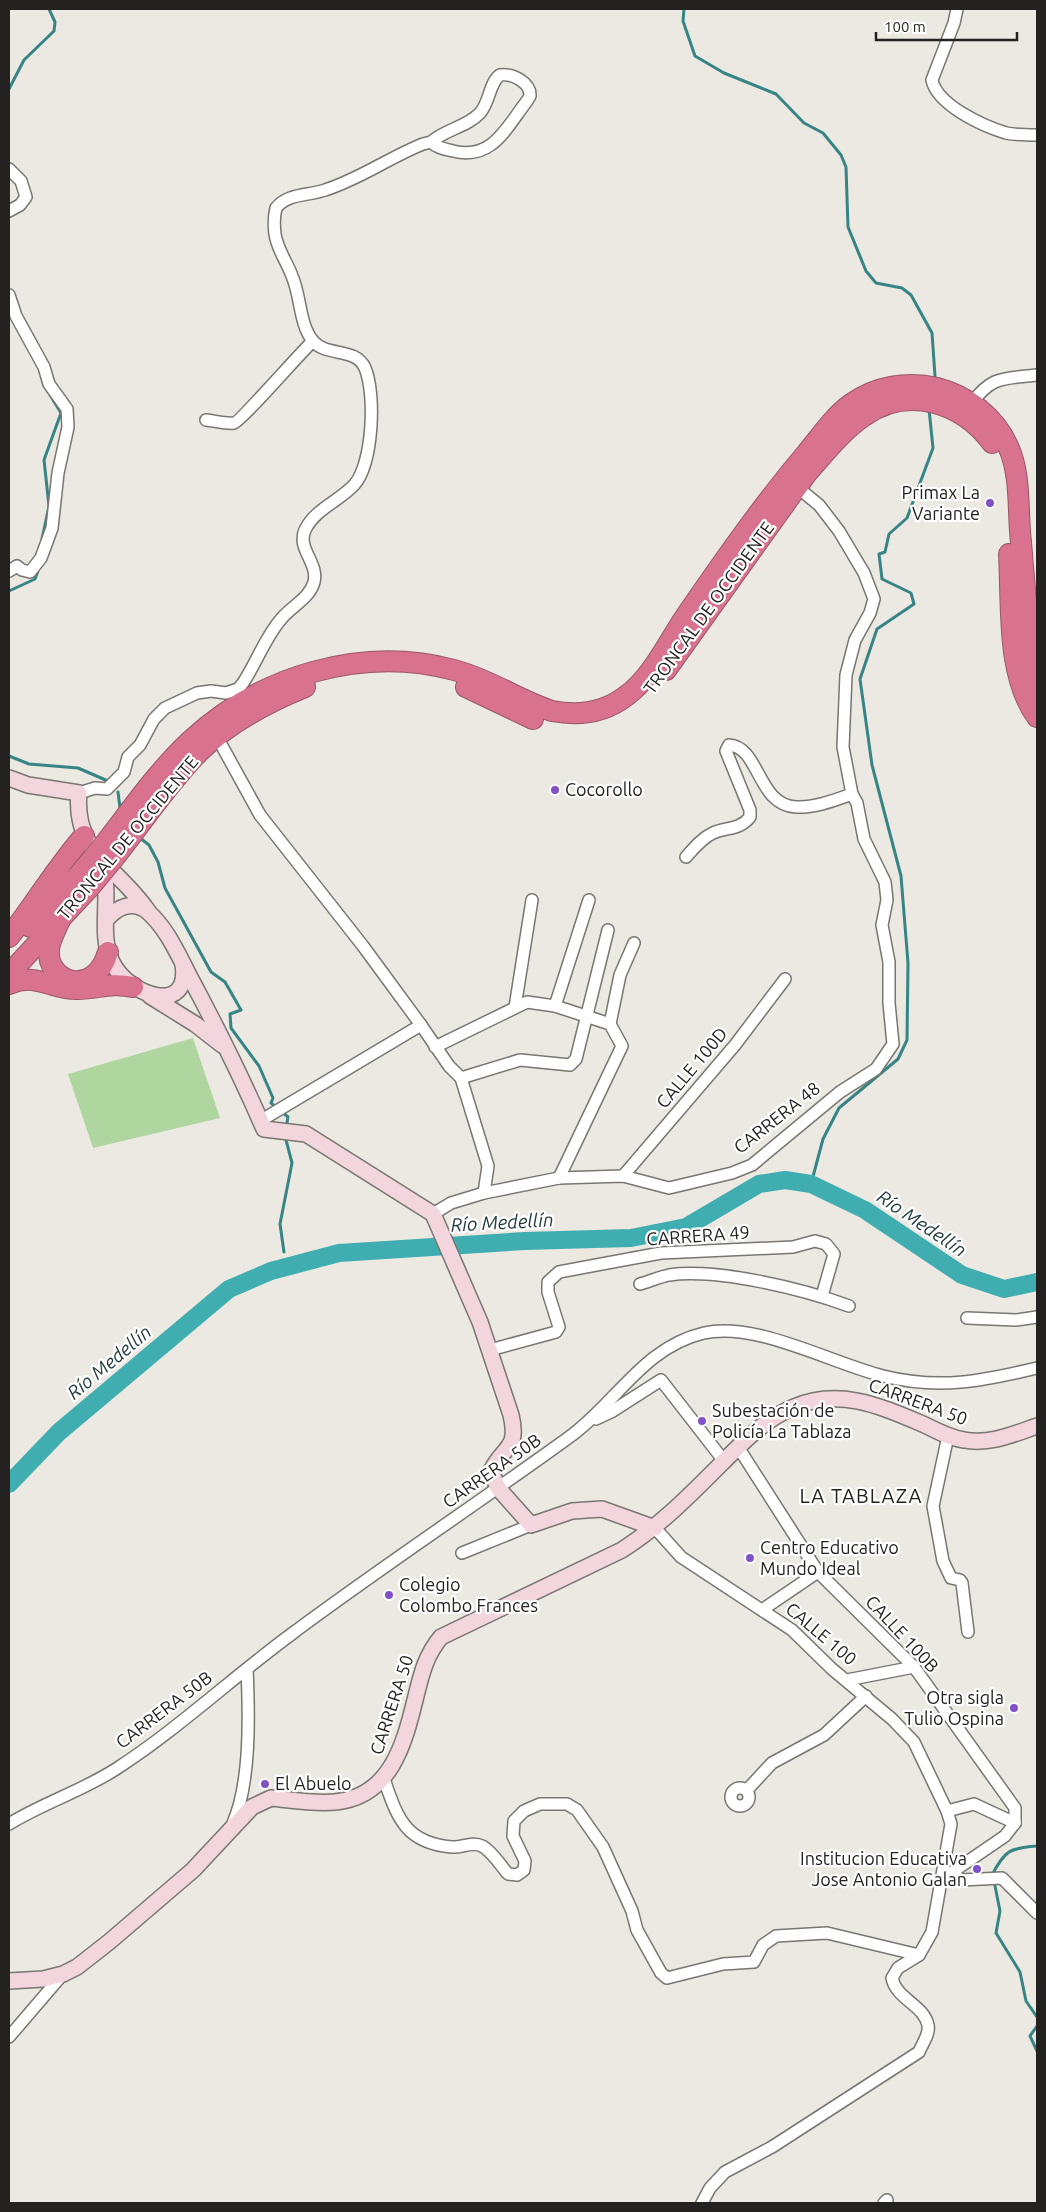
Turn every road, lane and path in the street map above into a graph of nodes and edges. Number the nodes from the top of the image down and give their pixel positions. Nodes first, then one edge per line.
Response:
1 (957, 9) edge
2 (1037, 135) edge
3 (432, 142) junction
4 (9, 169) edge
5 (9, 211) edge
6 (9, 295) edge
7 (313, 341) junction
8 (1037, 375) edge
9 (972, 403) junction
10 (206, 420) dead end
11 (797, 487) junction
12 (9, 571) edge
13 (1037, 689) edge
14 (1037, 717) edge
15 (217, 737) junction
16 (9, 778) edge
17 (79, 793) junction
18 (852, 794) junction
19 (84, 836) junction
20 (106, 855) junction
21 (686, 858) dead end
22 (84, 882) junction
23 (532, 900) dead end
24 (589, 900) dead end
25 (152, 918) junction
26 (107, 919) junction
27 (60, 920) junction
28 (608, 930) dead end
29 (9, 937) edge
30 (634, 943) dead end
31 (9, 950) edge
32 (108, 952) junction
33 (182, 964) junction
34 (9, 974) edge
35 (785, 979) dead end
36 (9, 984) edge
37 (141, 991) junction
38 (555, 1006) junction
39 (515, 1007) junction
40 (585, 1015) junction
41 (610, 1024) junction
42 (421, 1025) junction
43 (435, 1047) junction
44 (232, 1056) junction
45 (460, 1078) junction
46 (265, 1117) junction
47 (623, 1176) junction
48 (559, 1178) junction
49 (484, 1193) junction
50 (433, 1214) junction
51 (695, 1252) junction
52 (699, 1274) junction
53 (640, 1284) dead end
54 (822, 1296) junction
55 (849, 1306) dead end
56 (1037, 1316) edge
57 (967, 1318) dead end
58 (490, 1350) junction
59 (1037, 1368) edge
60 (592, 1421) junction
61 (1037, 1426) edge
62 (948, 1436) junction
63 (738, 1447) junction
64 (724, 1461) junction
65 (498, 1488) junction
66 (532, 1526) junction
67 (655, 1528) junction
68 (462, 1553) dead end
69 (818, 1572) junction
70 (762, 1610) junction
71 (968, 1632) dead end
72 (914, 1667) junction
73 (247, 1669) junction
74 (846, 1680) junction
75 (866, 1696) junction
76 (384, 1779) junction
77 (747, 1790) dead end
78 (948, 1810) junction
79 (1015, 1823) junction
80 (9, 1824) edge
81 (230, 1830) junction
82 (946, 1873) junction
83 (1037, 1913) edge
84 (919, 1955) junction
85 (63, 1974) junction
86 (9, 1981) edge
87 (9, 2037) edge
88 (702, 2203) edge

1 - 2 street
3 - 3 street
3 - 7 street
4 - 5 street
6 - 12 street
7 - 10 street
7 - 17 street
8 - 9 street
9 - 13 highway, TRONCAL DE OCCIDENTE
9 - 20 highway, TRONCAL DE OCCIDENTE
11 - 14 highway, TRONCAL DE OCCIDENTE
11 - 15 highway, TRONCAL DE OCCIDENTE
11 - 18 street
15 - 20 highway, TRONCAL DE OCCIDENTE
15 - 42 street
16 - 17 street
17 - 19 street
18 - 21 street
18 - 47 street, CARRERA 48
19 - 20 street
19 - 29 highway
20 - 22 highway, TRONCAL DE OCCIDENTE, bridge
20 - 25 street
20 - 26 street
22 - 27 highway, TRONCAL DE OCCIDENTE
22 - 31 highway, TRONCAL DE OCCIDENTE
23 - 39 street
24 - 38 street
25 - 26 street
25 - 33 street
26 - 32 street
27 - 32 highway
27 - 34 highway, TRONCAL DE OCCIDENTE
28 - 40 street
30 - 41 street
32 - 37 street
33 - 37 street
33 - 44 street
35 - 47 street, CALLE 100D
36 - 37 highway
37 - 44 street
38 - 39 street
38 - 40 street
39 - 43 street
40 - 41 street
40 - 45 street
41 - 48 street
42 - 43 street
42 - 46 street
43 - 45 street
44 - 46 street
45 - 49 street
46 - 50 street
47 - 48 street, CARRERA 48
48 - 49 street, CARRERA 48
49 - 50 street, CARRERA 48
50 - 58 street
51 - 52 street
51 - 54 street, CARRERA 49
51 - 58 street, CARRERA 49
52 - 53 street
52 - 54 street
54 - 55 street
56 - 57 street
58 - 65 street
59 - 60 street, CARRERA 50B
60 - 64 street
60 - 65 street, CARRERA 50B
61 - 62 street, CARRERA 50
62 - 63 street, CARRERA 50
62 - 71 street
63 - 64 street, CARRERA 50
63 - 69 street, CALLE 100B
64 - 67 street, CARRERA 50
65 - 66 street
65 - 73 street, CARRERA 50B
66 - 67 street, CALLE 100
66 - 68 street, CALLE 100
67 - 70 street, CALLE 100
67 - 76 street, CARRERA 50
69 - 70 street
69 - 72 street, CALLE 100B
70 - 74 street, CALLE 100
72 - 74 street
72 - 79 street, CALLE 100B
73 - 80 street, CARRERA 50B
73 - 81 street
74 - 75 street, CALLE 100
75 - 77 street
75 - 78 street, CALLE 100
76 - 81 street, CARRERA 50
76 - 84 street
78 - 79 street
78 - 82 street, CALLE 100
79 - 82 street
81 - 85 street, CARRERA 50
82 - 83 street
82 - 84 street, CALLE 100
84 - 88 street
85 - 86 street, CARRERA 50
85 - 87 street

